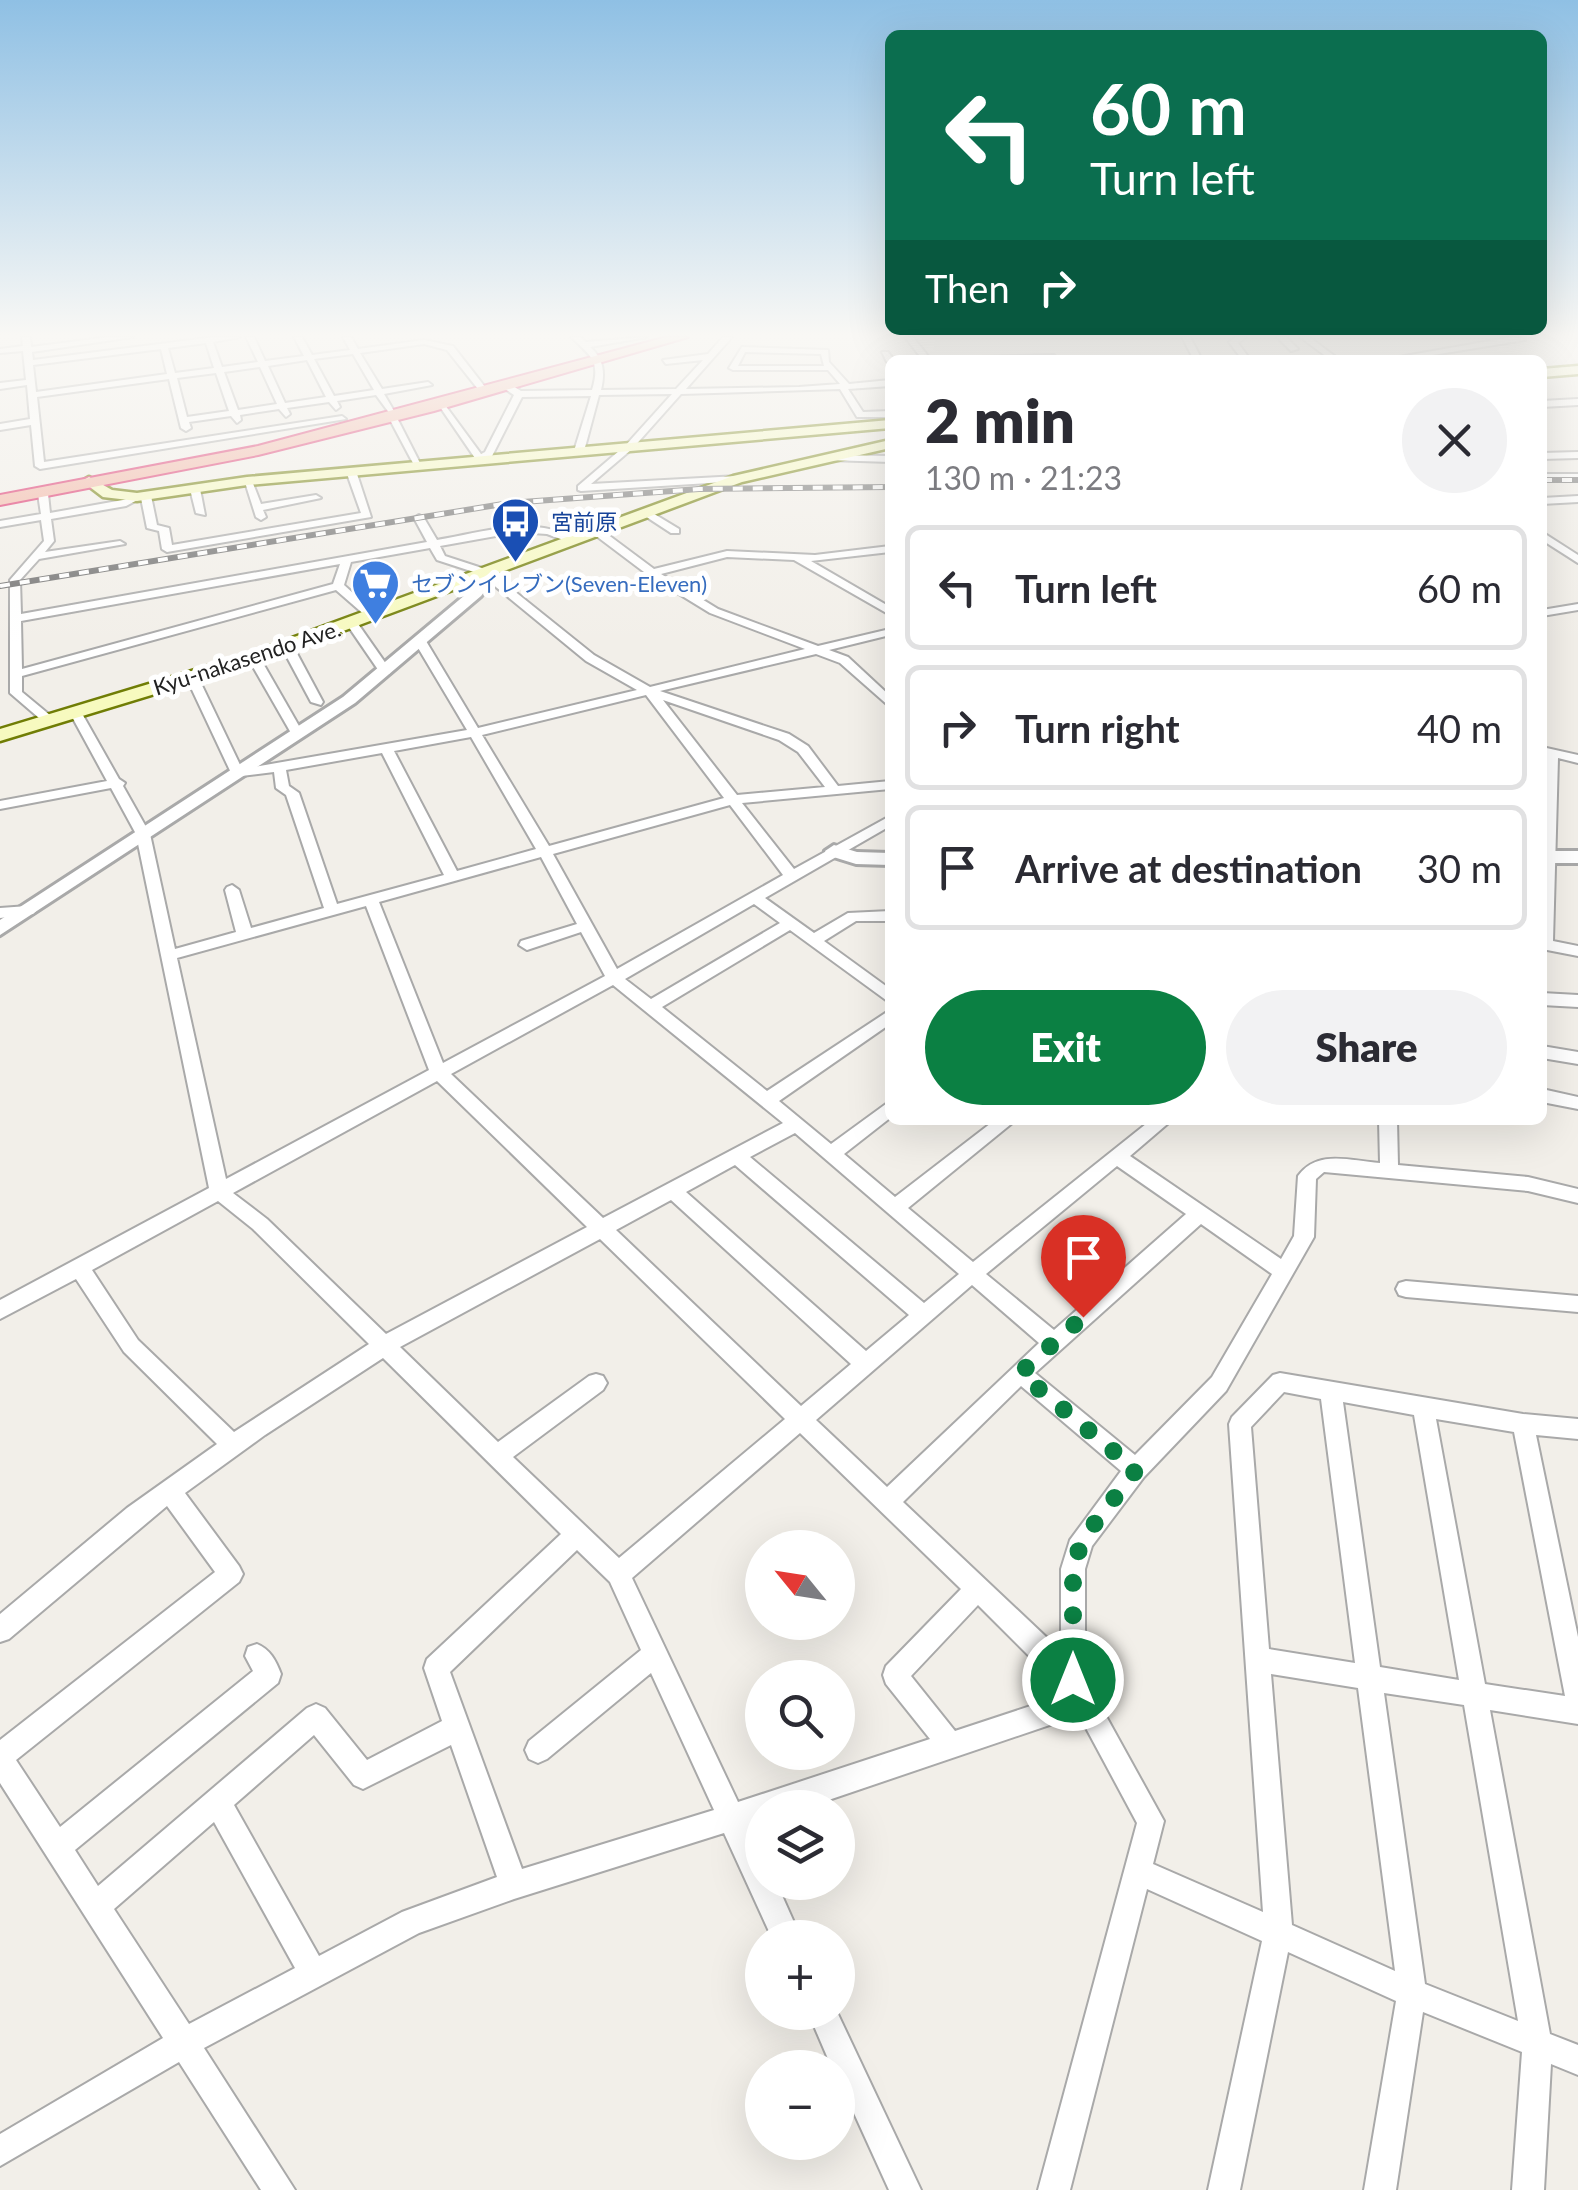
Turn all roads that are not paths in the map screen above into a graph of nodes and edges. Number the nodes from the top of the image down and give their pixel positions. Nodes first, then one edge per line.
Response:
1 (38, 439) edge
2 (212, 439) edge
3 (274, 439) edge
4 (298, 439) edge
5 (405, 439) edge
6 (466, 439) edge
7 (497, 439) edge
8 (583, 439) edge
9 (637, 439) edge
10 (718, 439) edge
11 (192, 442) joint
12 (885, 445) edge
13 (629, 447) junction
14 (579, 452) junction
15 (1578, 455) edge
16 (1547, 456) edge
17 (832, 458) junction
18 (480, 459) junction
19 (885, 459) edge
20 (82, 461) junction
21 (419, 465) junction
22 (351, 472) junction
23 (1578, 477) edge
24 (1547, 478) edge
25 (247, 480) junction
26 (738, 480) junction
27 (92, 484) junction
28 (195, 489) junction
29 (44, 494) junction
30 (142, 497) junction
31 (0, 498) edge
32 (316, 498) dead end
33 (1578, 499) edge
34 (1547, 500) edge
35 (258, 508) junction
36 (646, 512) junction
37 (201, 513) dead end
38 (46, 516) junction
39 (420, 518) dead end
40 (0, 524) edge
41 (595, 530) junction
42 (675, 531) dead end
43 (267, 532) junction
44 (1547, 539) edge
45 (569, 540) junction
46 (432, 543) junction
47 (120, 544) dead end
48 (885, 549) edge
49 (34, 557) junction
50 (798, 558) junction
51 (347, 559) junction
52 (1578, 560) edge
53 (652, 573) junction
54 (486, 575) junction
55 (338, 586) junction
56 (1578, 607) edge
57 (885, 609) edge
58 (1547, 612) edge
59 (372, 615) junction
60 (18, 618) junction
61 (352, 622) junction
62 (885, 633) edge
63 (420, 642) junction
64 (287, 646) junction
65 (815, 650) junction
66 (254, 658) junction
67 (385, 671) junction
68 (18, 674) junction
69 (192, 677) junction
70 (650, 692) junction
71 (16, 693) junction
72 (0, 696) edge
73 (885, 697) edge
74 (317, 702) dead end
75 (76, 713) junction
76 (52, 720) junction
77 (297, 733) junction
78 (474, 733) junction
79 (0, 736) edge
80 (386, 749) junction
81 (1547, 752) edge
82 (1578, 759) edge
83 (280, 770) junction
84 (238, 774) junction
85 (118, 783) junction
86 (885, 785) edge
87 (834, 790) junction
88 (732, 800) junction
89 (0, 805) edge
90 (885, 823) edge
91 (142, 834) junction
92 (545, 852) junction
93 (834, 852) junction
94 (1547, 857) edge
95 (1578, 857) edge
96 (885, 858) edge
97 (453, 877) junction
98 (792, 877) junction
99 (232, 890) dead end
100 (756, 898) junction
101 (371, 900) junction
102 (332, 910) junction
103 (28, 912) junction
104 (0, 913) edge
105 (885, 916) edge
106 (789, 924) junction
107 (585, 926) junction
108 (0, 929) edge
109 (245, 934) junction
110 (814, 941) junction
111 (526, 944) dead end
112 (1547, 945) edge
113 (1578, 952) edge
114 (166, 956) junction
115 (614, 978) junction
116 (885, 992) edge
117 (1547, 999) edge
118 (1578, 1002) edge
119 (650, 1007) junction
120 (885, 1019) edge
121 (1547, 1053) edge
122 (1578, 1058) edge
123 (440, 1073) junction
124 (1547, 1096) edge
125 (766, 1101) junction
126 (1578, 1103) edge
127 (885, 1112) edge
128 (796, 1124) junction
129 (1001, 1125) edge
130 (1157, 1125) edge
131 (1388, 1125) edge
132 (831, 1154) junction
133 (736, 1156) junction
134 (1117, 1156) junction
135 (1389, 1171) junction
136 (672, 1190) junction
137 (220, 1192) junction
138 (1578, 1196) edge
139 (895, 1208) junction
140 (1200, 1213) junction
141 (602, 1228) junction
142 (79, 1267) junction
143 (1285, 1272) junction
144 (970, 1274) junction
145 (1406, 1289) dead end
146 (1578, 1304) edge
147 (0, 1310) edge
148 (925, 1316) junction
149 (1054, 1343) junction
150 (385, 1345) junction
151 (867, 1365) junction
152 (1020, 1373) junction
153 (596, 1383) dead end
154 (1331, 1392) junction
155 (1423, 1407) junction
156 (804, 1420) junction
157 (1524, 1424) junction
158 (1578, 1430) edge
159 (233, 1446) junction
160 (497, 1456) junction
161 (1136, 1470) junction
162 (170, 1491) junction
163 (888, 1501) junction
164 (576, 1535) junction
165 (618, 1574) junction
166 (978, 1588) junction
167 (0, 1630) edge
168 (654, 1655) junction
169 (257, 1656) dead end
170 (1258, 1660) junction
171 (1369, 1678) junction
172 (1078, 1690) junction
173 (1473, 1694) junction
174 (1578, 1698) edge
175 (1578, 1711) edge
176 (458, 1727) junction
177 (951, 1746) junction
178 (538, 1750) dead end
179 (0, 1757) edge
180 (818, 1790) edge
181 (217, 1802) junction
182 (745, 1814) edge
183 (732, 1818) junction
184 (56, 1847) junction
185 (1139, 1872) junction
186 (514, 1885) junction
187 (95, 1907) junction
188 (779, 1920) edge
189 (1278, 1932) junction
190 (314, 1975) junction
191 (1412, 1993) junction
192 (830, 2030) edge
193 (1537, 2043) junction
194 (181, 2044) junction
195 (1578, 2060) edge
196 (0, 2151) edge
197 (279, 2190) edge
198 (905, 2190) edge
199 (1054, 2190) edge
200 (1224, 2190) edge
201 (1380, 2190) edge
202 (1528, 2190) edge

1 - 20 street
2 - 11 street
3 - 27 highway
4 - 27 highway
5 - 21 street
6 - 18 street
7 - 18 street
8 - 14 street
9 - 13 street
10 - 13 main road
11 - 20 street
12 - 17 main road, Kyu-nakasendo Ave.
13 - 14 main road
13 - 26 street
14 - 18 main road
15 - 16 street
17 - 19 street
17 - 26 main road, Kyu-nakasendo Ave.
18 - 21 main road
20 - 27 street
21 - 22 main road
22 - 25 main road
22 - 43 street
23 - 24 street
25 - 28 main road
25 - 35 street
26 - 36 main road, Kyu-nakasendo Ave.
27 - 29 highway
27 - 30 main road
27 - 31 highway
28 - 30 main road
28 - 37 street
29 - 31 highway
29 - 38 street
30 - 38 street
30 - 43 street
32 - 35 street
33 - 34 street
35 - 43 street
36 - 41 main road, Kyu-nakasendo Ave.
36 - 42 street
38 - 40 street
38 - 49 street
39 - 46 street
41 - 45 main road, Kyu-nakasendo Ave.
41 - 53 street
44 - 52 street
45 - 46 street
45 - 54 main road, Kyu-nakasendo Ave.
46 - 51 street
46 - 54 street
47 - 49 street
48 - 50 street
49 - 60 street
50 - 53 street
50 - 57 street
51 - 55 street
51 - 60 street
53 - 65 street
54 - 59 main road, Kyu-nakasendo Ave.
54 - 63 street
54 - 70 street
55 - 59 street
55 - 68 street
56 - 58 street
59 - 61 main road, Kyu-nakasendo Ave.
60 - 68 street
61 - 64 main road, Kyu-nakasendo Ave.
61 - 67 street
62 - 65 street
63 - 67 street
63 - 78 street
64 - 66 main road, Kyu-nakasendo Ave.
64 - 74 street
65 - 70 street
65 - 73 street
66 - 69 main road, Kyu-nakasendo Ave.
66 - 77 street
67 - 77 street
68 - 71 street
69 - 75 main road, Kyu-nakasendo Ave.
69 - 84 street
70 - 78 street
70 - 87 street
70 - 88 street
71 - 72 street
71 - 76 street
75 - 76 main road, Kyu-nakasendo Ave.
75 - 85 street
76 - 79 main road, Kyu-nakasendo Ave.
77 - 84 street
78 - 80 street
78 - 92 street
80 - 83 street
80 - 97 street
81 - 82 street
83 - 84 street
83 - 102 street
84 - 91 street
85 - 89 street
85 - 91 street
86 - 87 street
87 - 88 street
88 - 92 street
88 - 98 street
90 - 93 street
91 - 103 street
91 - 114 street
92 - 97 street
92 - 107 street
93 - 96 street
93 - 98 street
94 - 95 street
97 - 101 street
98 - 100 street
99 - 109 street
100 - 106 street
100 - 115 street
101 - 102 street
101 - 123 street
102 - 109 street
103 - 104 street
103 - 108 street
105 - 110 street
106 - 110 street
106 - 119 street
107 - 111 street
107 - 115 street
109 - 114 street
110 - 116 street
112 - 113 street
114 - 137 street
115 - 119 street
115 - 123 street
117 - 118 street
119 - 125 street
120 - 125 street
121 - 122 street
123 - 137 street
123 - 141 street
124 - 126 street
125 - 128 street
127 - 132 street
128 - 132 street
128 - 133 street
129 - 139 street
130 - 134 street
131 - 135 street
132 - 139 street
133 - 136 street
133 - 148 street
134 - 140 street
134 - 144 street
135 - 138 street
135 - 143 street
136 - 141 street
136 - 151 street
137 - 142 street
137 - 150 street
139 - 144 street
140 - 143 street
140 - 149 street
141 - 150 street
141 - 156 street
142 - 147 street
142 - 159 street
143 - 161 street
144 - 148 street
144 - 149 street
145 - 146 street
148 - 151 street
149 - 152 street
150 - 159 street
150 - 160 street
151 - 156 street
152 - 161 street
152 - 163 street
153 - 160 street
154 - 155 street
154 - 170 street
154 - 171 street
155 - 157 street
155 - 173 street
156 - 163 street
156 - 165 street
157 - 158 street
157 - 174 street
159 - 162 street
160 - 164 street
161 - 172 street
162 - 167 street
162 - 179 street
163 - 166 street
164 - 165 street
164 - 176 street
165 - 168 street
166 - 172 street
166 - 177 street
168 - 178 street
168 - 183 street
169 - 184 street
170 - 171 street
170 - 189 street
171 - 173 street
171 - 191 street
172 - 177 street
172 - 185 street
173 - 175 street
173 - 193 street
176 - 181 street
176 - 186 street
177 - 180 street
179 - 184 street
181 - 187 street
181 - 190 street
182 - 183 street
183 - 186 street
183 - 188 street
184 - 187 street
185 - 189 street
185 - 199 street
186 - 190 street
187 - 194 street
189 - 191 street
189 - 200 street
190 - 194 street
191 - 193 street
191 - 201 street
192 - 198 street
193 - 195 street
193 - 202 street
194 - 196 street
194 - 197 street

